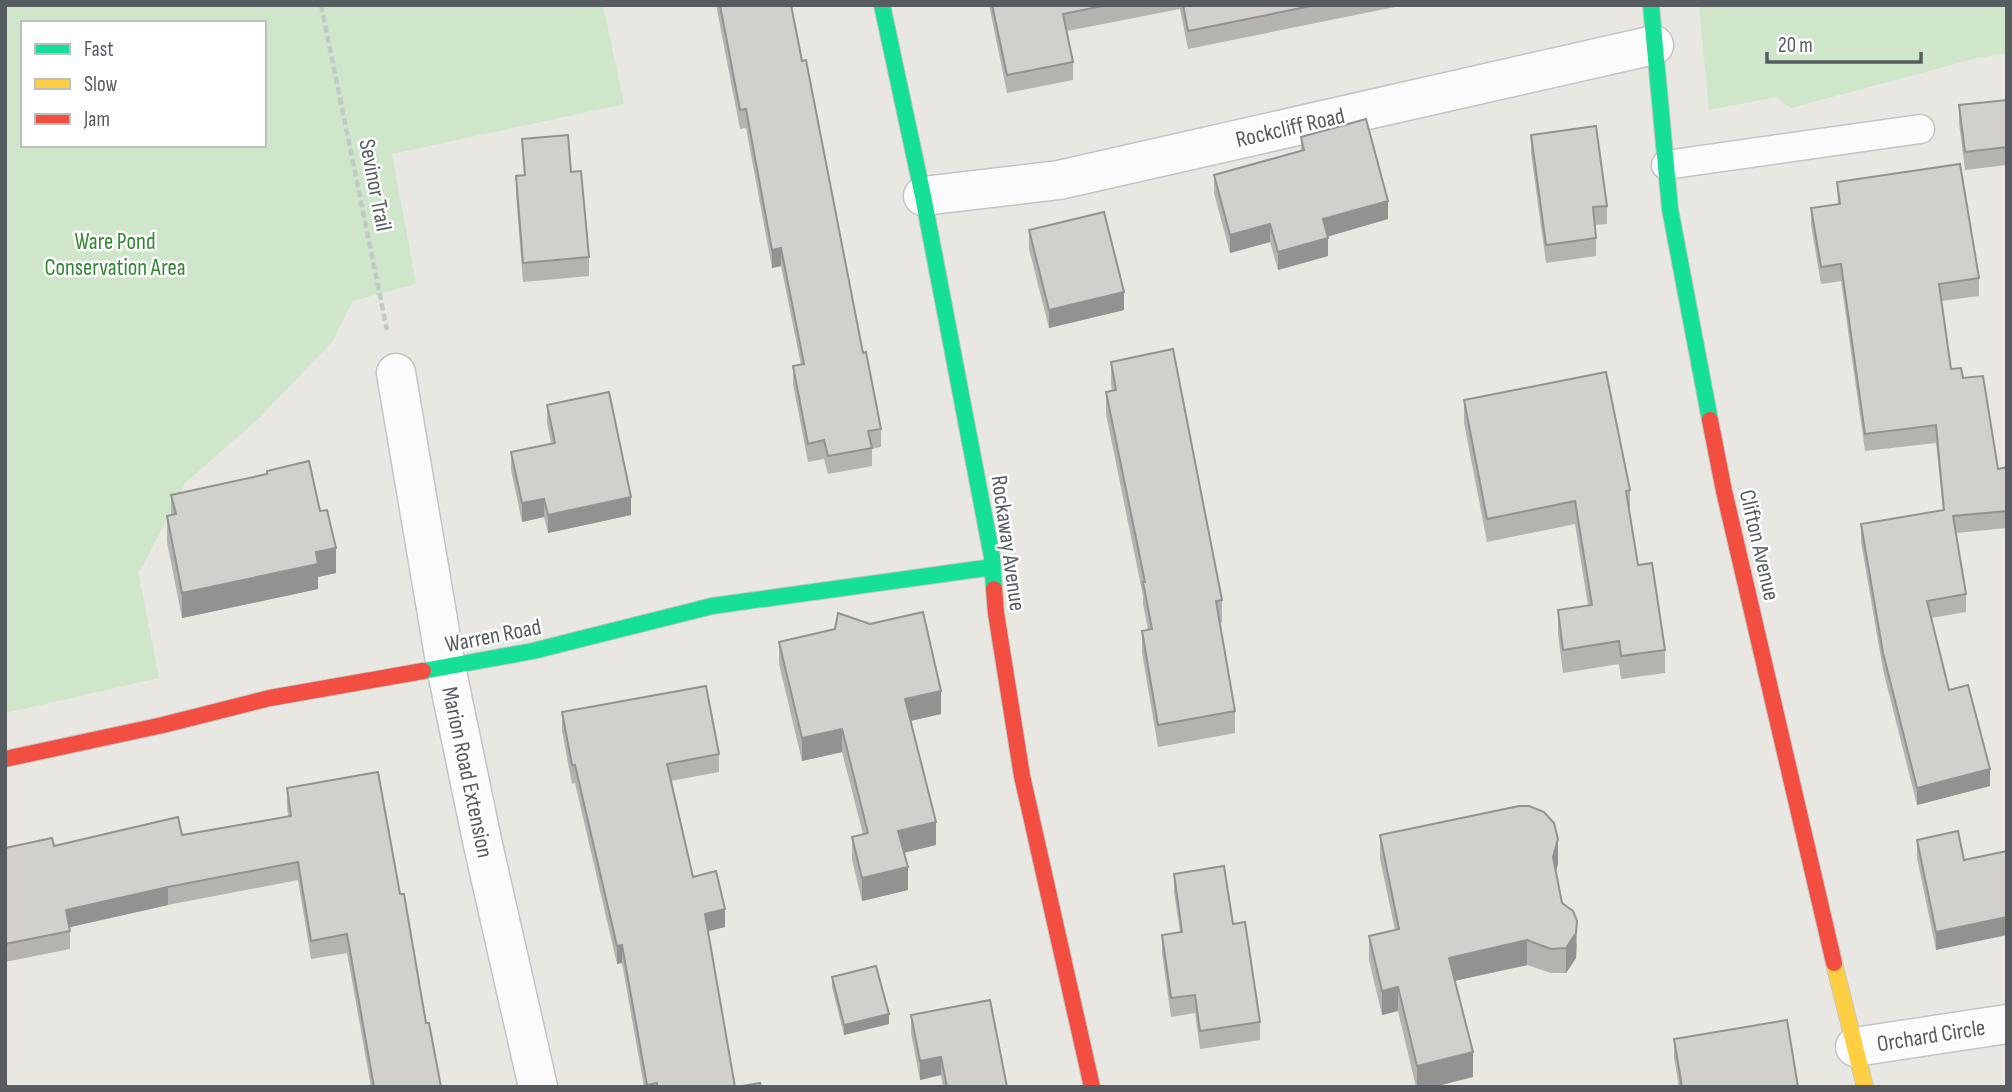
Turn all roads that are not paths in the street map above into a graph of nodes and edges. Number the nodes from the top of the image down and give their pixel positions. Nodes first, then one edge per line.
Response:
1 (882, 5) edge
2 (1651, 5) edge
3 (1654, 45) junction
4 (1920, 129) dead end
5 (1666, 164) junction
6 (923, 197) junction
7 (396, 373) road end
8 (993, 568) junction
9 (446, 667) junction
10 (5, 759) edge
11 (2007, 1024) edge
12 (1855, 1047) junction
13 (538, 1087) edge
14 (1092, 1087) edge
15 (1865, 1087) edge

1 - 6 street, Rockaway Avenue
2 - 3 street, Clifton Avenue
3 - 5 street, Clifton Avenue
3 - 6 street, Rockcliff Road
4 - 5 lane
5 - 12 street, Clifton Avenue
6 - 8 street, Rockaway Avenue
7 - 9 street, Marion Road Extension
8 - 9 street, Warren Road
8 - 14 street, Rockaway Avenue
9 - 10 street, Warren Road
9 - 13 street, Marion Road Extension
11 - 12 street, Orchard Circle
12 - 15 street, Clifton Avenue

